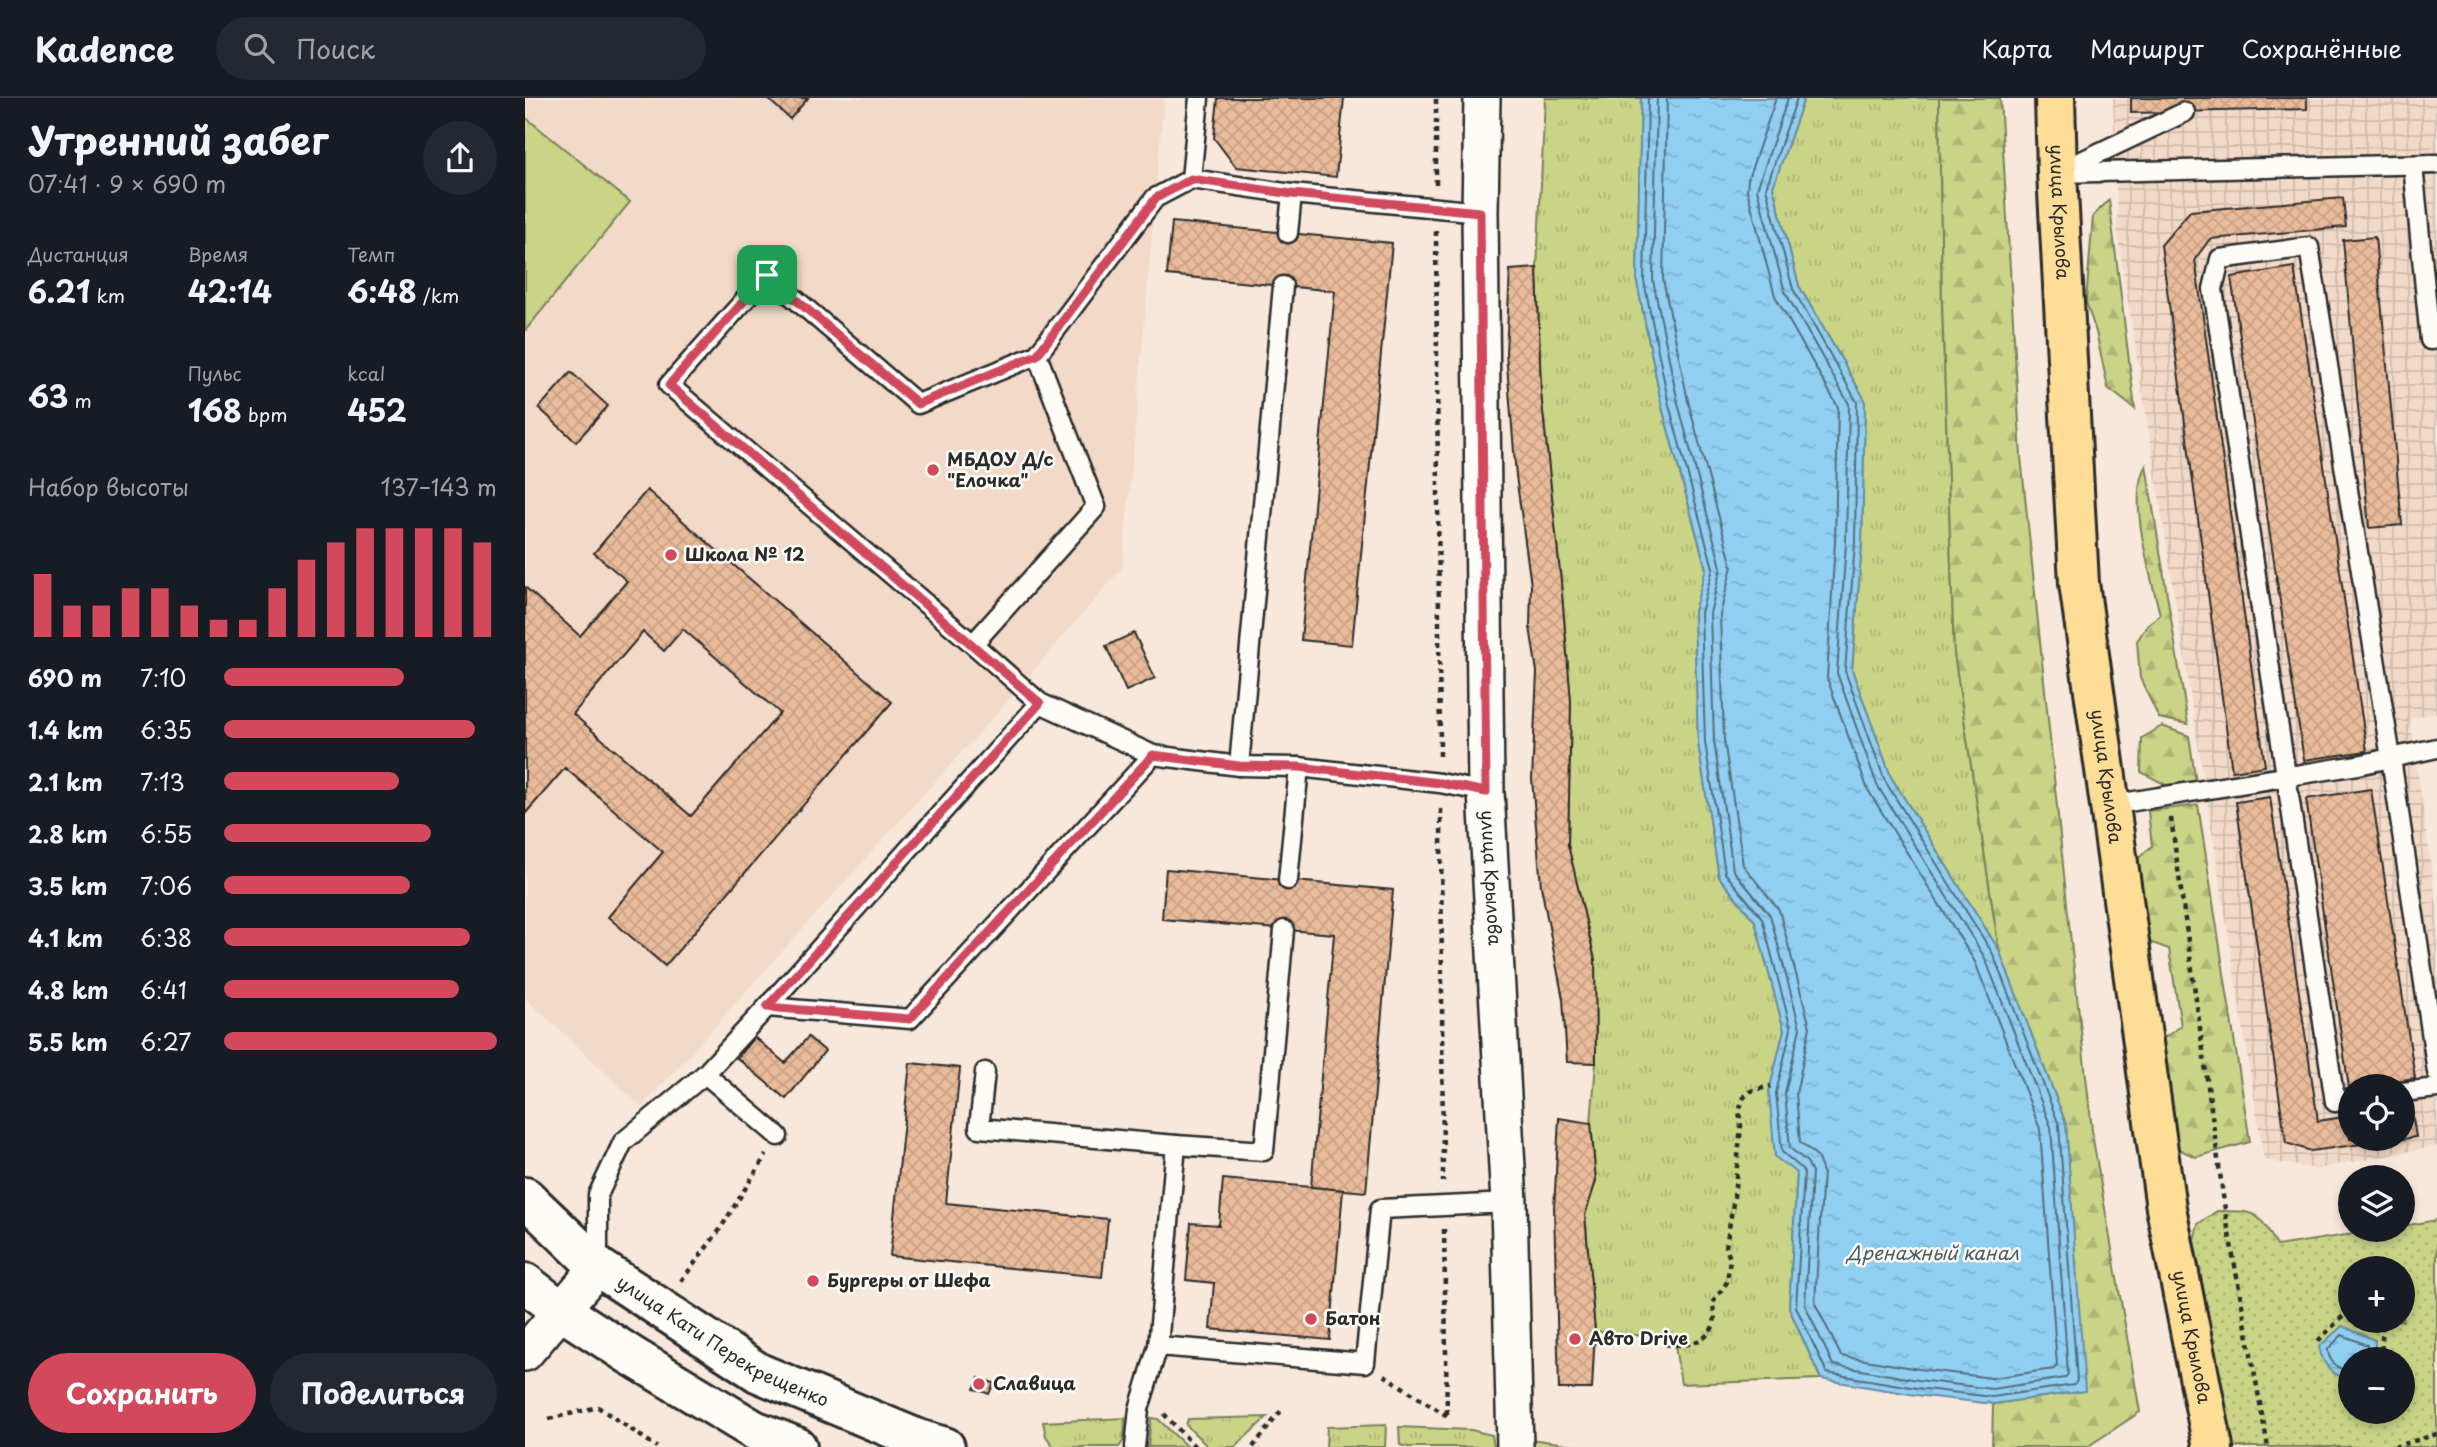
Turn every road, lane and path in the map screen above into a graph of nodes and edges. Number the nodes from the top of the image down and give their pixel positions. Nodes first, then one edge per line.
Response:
1 (1199, 98) edge
2 (1482, 98) edge
3 (2055, 98) edge
4 (2185, 112) dead end
5 (2437, 164) edge
6 (2413, 165) junction
7 (2057, 173) junction
8 (1191, 179) junction
9 (1292, 194) junction
10 (1480, 212) junction
11 (1288, 233) dead end
12 (1283, 286) dead end
13 (2437, 339) edge
14 (1037, 355) junction
15 (974, 644) junction
16 (1040, 703) junction
17 (2437, 748) edge
18 (1153, 755) junction
19 (2391, 758) junction
20 (1239, 766) junction
21 (1299, 767) junction
22 (2284, 777) junction
23 (1486, 792) junction
24 (2168, 796) junction
25 (2110, 805) junction
26 (1288, 880) dead end
27 (1284, 930) dead end
28 (767, 1007) junction
29 (985, 1072) dead end
30 (2437, 1072) edge
31 (705, 1074) junction
32 (1771, 1086) dead end
33 (2437, 1088) edge
34 (2415, 1091) edge
35 (2338, 1101) edge
36 (778, 1136) joint
37 (1176, 1145) junction
38 (525, 1197) edge
39 (1509, 1203) junction
40 (598, 1267) junction
41 (525, 1283) edge
42 (676, 1288) dead end
43 (562, 1311) junction
44 (2338, 1321) edge
45 (2318, 1341) dead end
46 (1664, 1344) dead end
47 (1157, 1346) junction
48 (525, 1353) edge
49 (1365, 1363) junction
50 (1161, 1410) dead end
51 (1281, 1411) dead end
52 (1447, 1417) dead end
53 (549, 1419) dead end
54 (2437, 1434) edge
55 (657, 1447) edge
56 (797, 1447) edge
57 (946, 1447) edge
58 (1135, 1447) edge
59 (1195, 1447) edge
60 (1253, 1447) edge
61 (1515, 1447) edge
62 (2213, 1447) edge
63 (2268, 1447) edge
64 (2394, 1447) edge

1 - 8 lane
2 - 10 street, улица Крылова
3 - 7 main road, улица Крылова
4 - 7 lane
5 - 6 lane
6 - 7 lane
6 - 13 lane
7 - 25 main road, улица Крылова
8 - 9 lane
8 - 14 lane
9 - 10 lane
9 - 11 lane
10 - 23 street, улица Крылова
12 - 20 lane
14 - 15 lane
14 - 15 lane
15 - 16 lane
16 - 18 lane
16 - 28 lane
17 - 19 lane
18 - 20 lane
18 - 28 lane
19 - 22 lane
19 - 22 lane
19 - 30 lane
20 - 21 lane
21 - 23 lane
21 - 26 lane
22 - 24 lane
22 - 35 lane
23 - 39 street, улица Крылова
24 - 25 lane
24 - 63 path
25 - 62 main road, улица Крылова
27 - 37 lane
28 - 31 lane
29 - 37 lane
31 - 36 lane
31 - 40 lane
32 - 46 path
33 - 34 lane
36 - 42 path
37 - 47 lane
38 - 40 street, улица Кати Перекрещенко
39 - 49 lane
39 - 61 street, улица Крылова
40 - 43 street
40 - 57 street, улица Кати Перекрещенко
41 - 43 street
43 - 48 street
43 - 56 street
44 - 45 path
47 - 49 lane
47 - 58 lane
49 - 52 path
50 - 59 path
51 - 60 path
53 - 55 path
54 - 64 path

